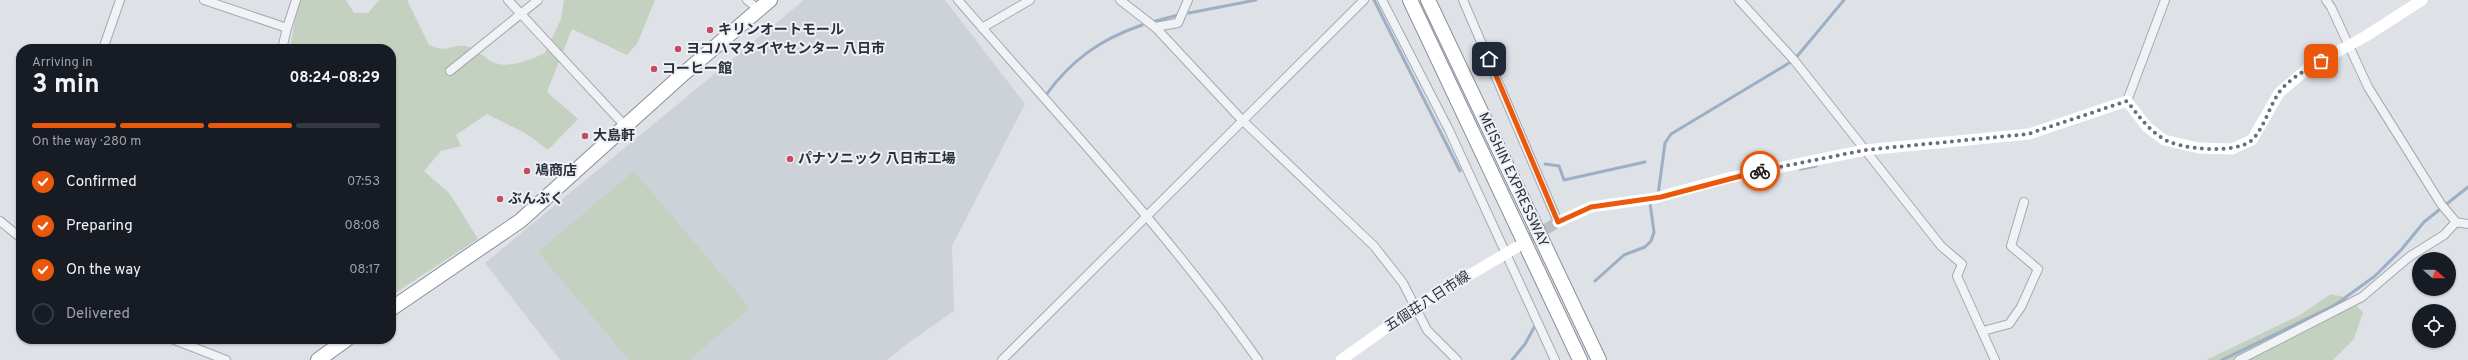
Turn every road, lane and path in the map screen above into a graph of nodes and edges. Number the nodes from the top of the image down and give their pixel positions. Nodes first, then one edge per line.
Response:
1 (120, 0) edge
2 (204, 0) edge
3 (296, 0) edge
4 (508, 0) edge
5 (538, 0) edge
6 (747, 0) edge
7 (770, 0) edge
8 (958, 0) edge
9 (1030, 0) edge
10 (1120, 0) edge
11 (1188, 0) edge
12 (1364, 0) edge
13 (1382, 0) edge
14 (1410, 0) edge
15 (1428, 0) edge
16 (1463, 0) edge
17 (1739, 0) edge
18 (2165, 0) edge
19 (2326, 0) edge
20 (2422, 0) edge
21 (758, 9) junction
22 (522, 15) junction
23 (1155, 27) junction
24 (287, 28) junction
25 (982, 28) junction
26 (105, 44) edge
27 (283, 44) edge
28 (2348, 46) junction
29 (450, 71) dead end
30 (2127, 101) junction
31 (1242, 120) junction
32 (626, 127) junction
33 (1865, 150) junction
34 (2024, 202) dead end
35 (1146, 216) junction
36 (0, 221) edge
37 (1558, 222) joint
38 (2456, 222) junction
39 (2468, 224) edge
40 (16, 234) edge
41 (1517, 247) tunnel mouth
42 (1505, 254) junction
43 (396, 306) edge
44 (1417, 306) junction
45 (1983, 331) junction
46 (193, 344) edge
47 (340, 344) edge
48 (226, 360) edge
49 (318, 360) edge
50 (1002, 360) edge
51 (1258, 360) edge
52 (1341, 360) edge
53 (1456, 360) edge
54 (1555, 360) edge
55 (1580, 360) edge
56 (1599, 360) edge
57 (1995, 360) edge
58 (2238, 360) edge

1 - 26 street
2 - 24 street
3 - 24 street
4 - 22 street
5 - 22 street
6 - 21 street
7 - 21 highway
8 - 25 street
9 - 25 street
10 - 23 street
11 - 23 street
12 - 31 street
13 - 42 street
14 - 55 highway, MEISHIN EXPRESSWAY
15 - 56 highway, MEISHIN EXPRESSWAY
16 - 37 street
17 - 33 street
18 - 30 street
19 - 28 street
20 - 28 main road
21 - 32 highway
22 - 29 street
22 - 32 street
23 - 31 street
24 - 27 street
25 - 35 street
28 - 30 main road
28 - 38 street
30 - 33 main road
31 - 35 street
31 - 44 street
32 - 43 highway
33 - 37 main road
33 - 45 street
34 - 45 street
35 - 50 street
35 - 51 street
36 - 40 street
38 - 39 street
38 - 58 street
41 - 42 main road, 五個荘八日市線
42 - 44 main road, 五個荘八日市線
42 - 54 street
44 - 52 main road, 五個荘八日市線
44 - 53 street
45 - 57 street
46 - 48 street
47 - 49 highway

